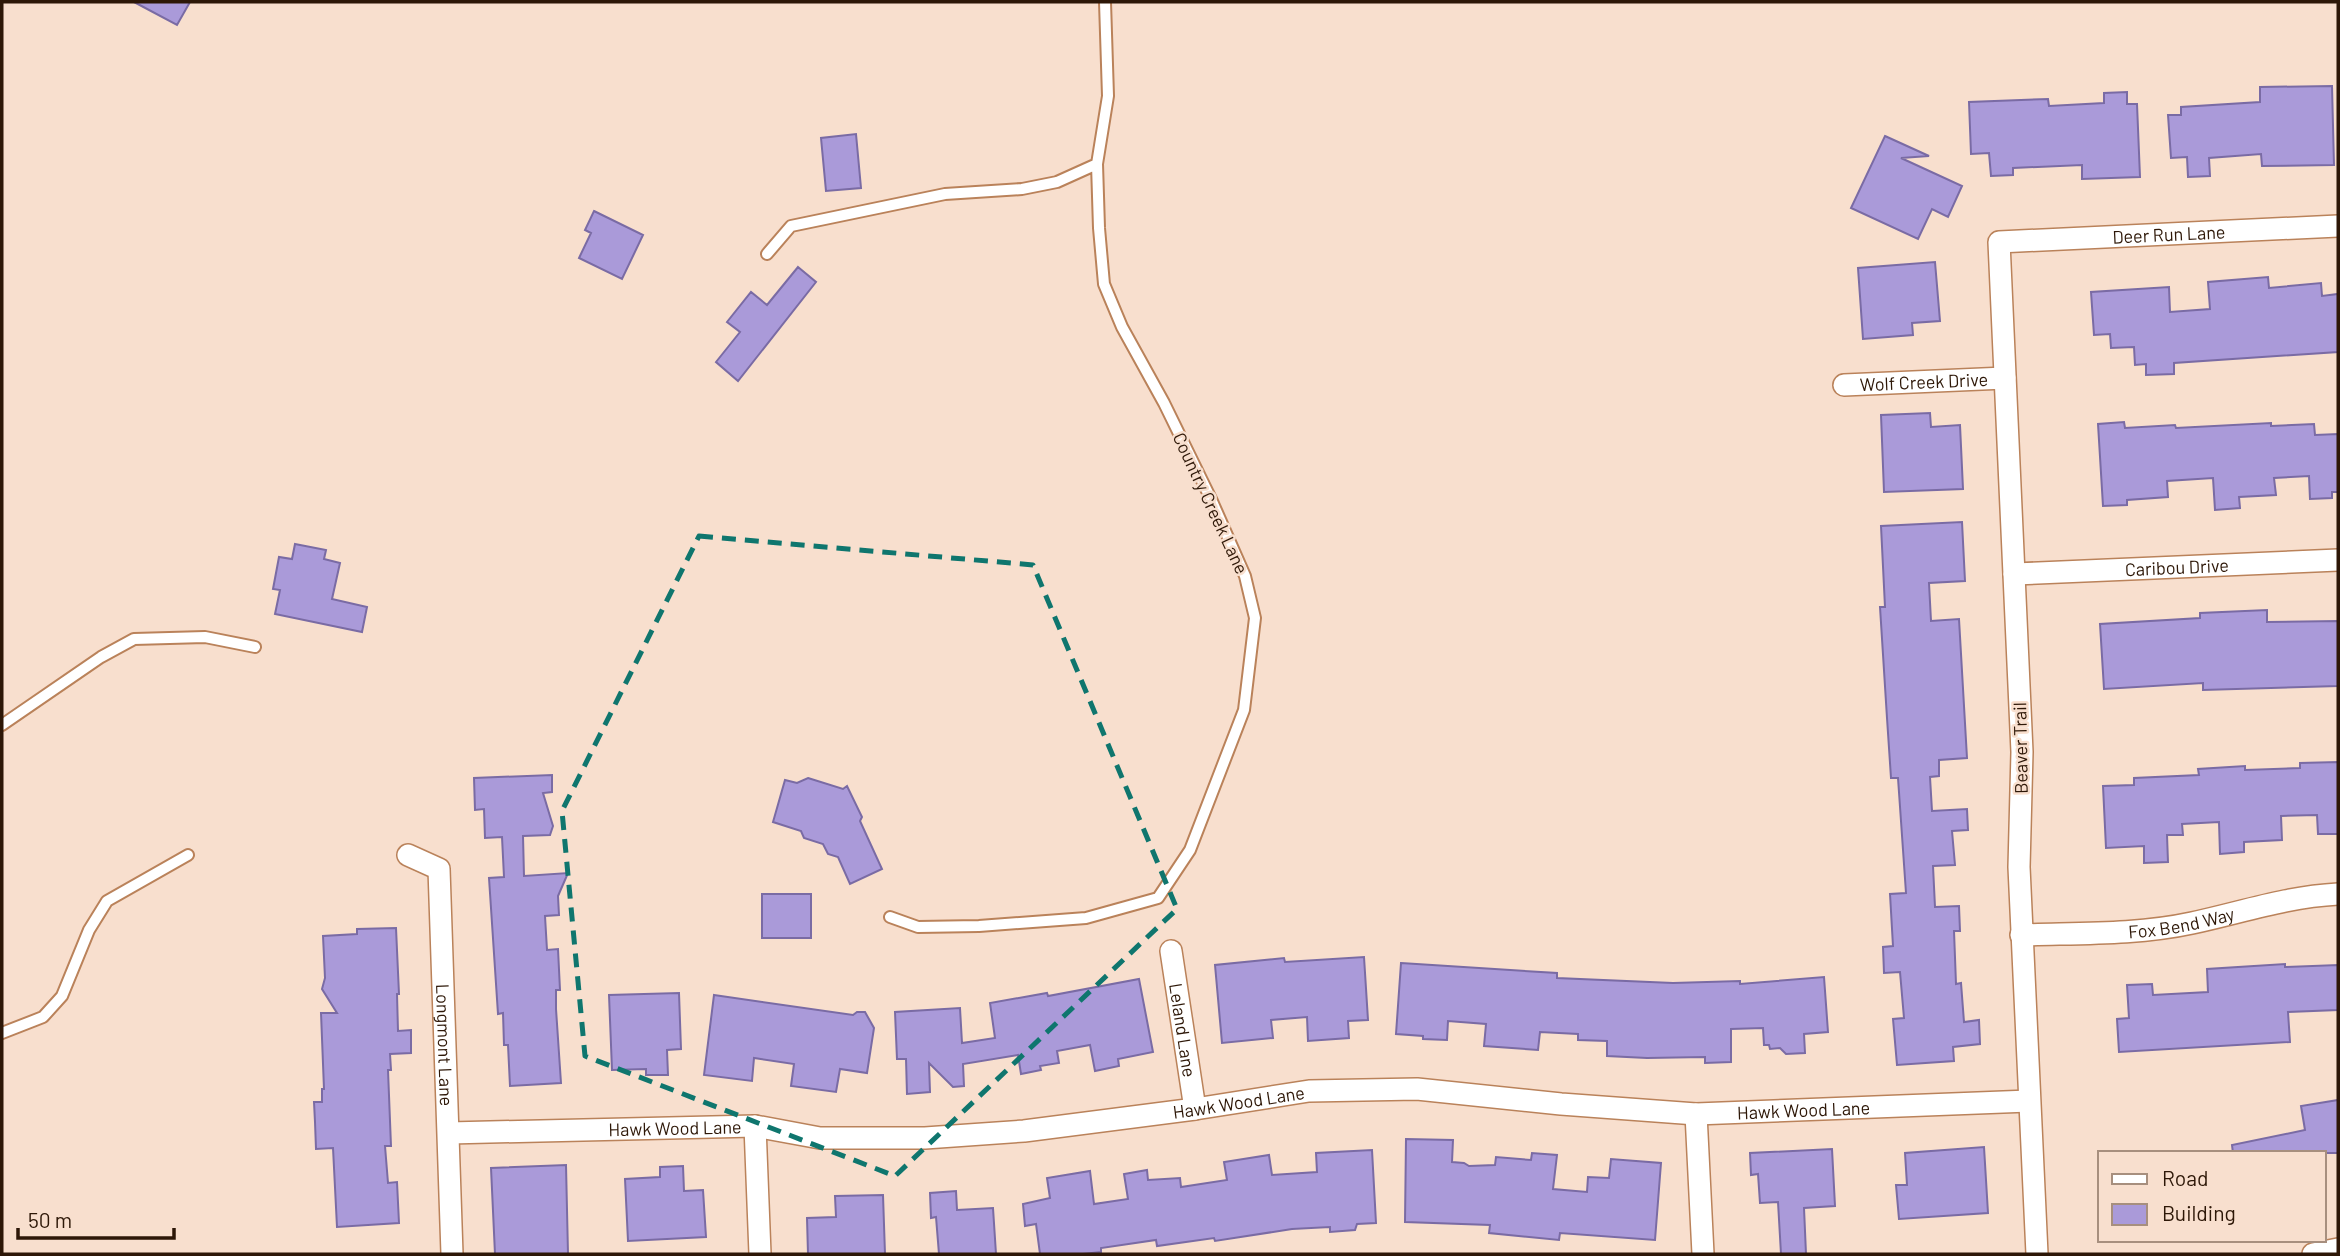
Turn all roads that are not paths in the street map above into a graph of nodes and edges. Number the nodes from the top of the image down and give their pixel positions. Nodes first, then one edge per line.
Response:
1 (1105, 2) edge
2 (1097, 164) junction
3 (2338, 226) edge
4 (1999, 242) joint
5 (767, 254) dead end
6 (2005, 378) junction
7 (1844, 385) dead end
8 (2338, 559) edge
9 (2014, 574) junction
10 (255, 647) dead end
11 (2, 725) edge
12 (188, 855) dead end
13 (408, 855) dead end
14 (2338, 894) edge
15 (890, 917) dead end
16 (2021, 936) junction
17 (1171, 951) dead end
18 (2, 1033) edge
19 (2029, 1101) junction
20 (1195, 1109) junction
21 (1696, 1114) junction
22 (755, 1126) junction
23 (449, 1133) junction
24 (2338, 1249) edge
25 (452, 1254) edge
26 (760, 1254) edge
27 (1703, 1254) edge
28 (2037, 1254) edge
29 (2313, 1254) edge

1 - 2 lane, Country Creek Lane
2 - 5 lane
2 - 15 lane, Country Creek Lane
3 - 4 street, Deer Run Lane
4 - 6 street, Beaver Trail
6 - 7 street, Wolf Creek Drive
6 - 9 street, Beaver Trail
8 - 9 street, Caribou Drive
9 - 16 street, Beaver Trail
10 - 11 lane
12 - 18 lane
13 - 23 street, Longmont Lane
14 - 16 street, Fox Bend Way
16 - 19 street, Beaver Trail
17 - 20 street, Leland Lane
19 - 21 street, Hawk Wood Lane
19 - 28 street, Beaver Trail
20 - 21 street, Hawk Wood Lane
20 - 22 street, Hawk Wood Lane
21 - 27 street
22 - 23 street, Hawk Wood Lane
22 - 26 street
23 - 25 street, Longmont Lane
24 - 29 street

